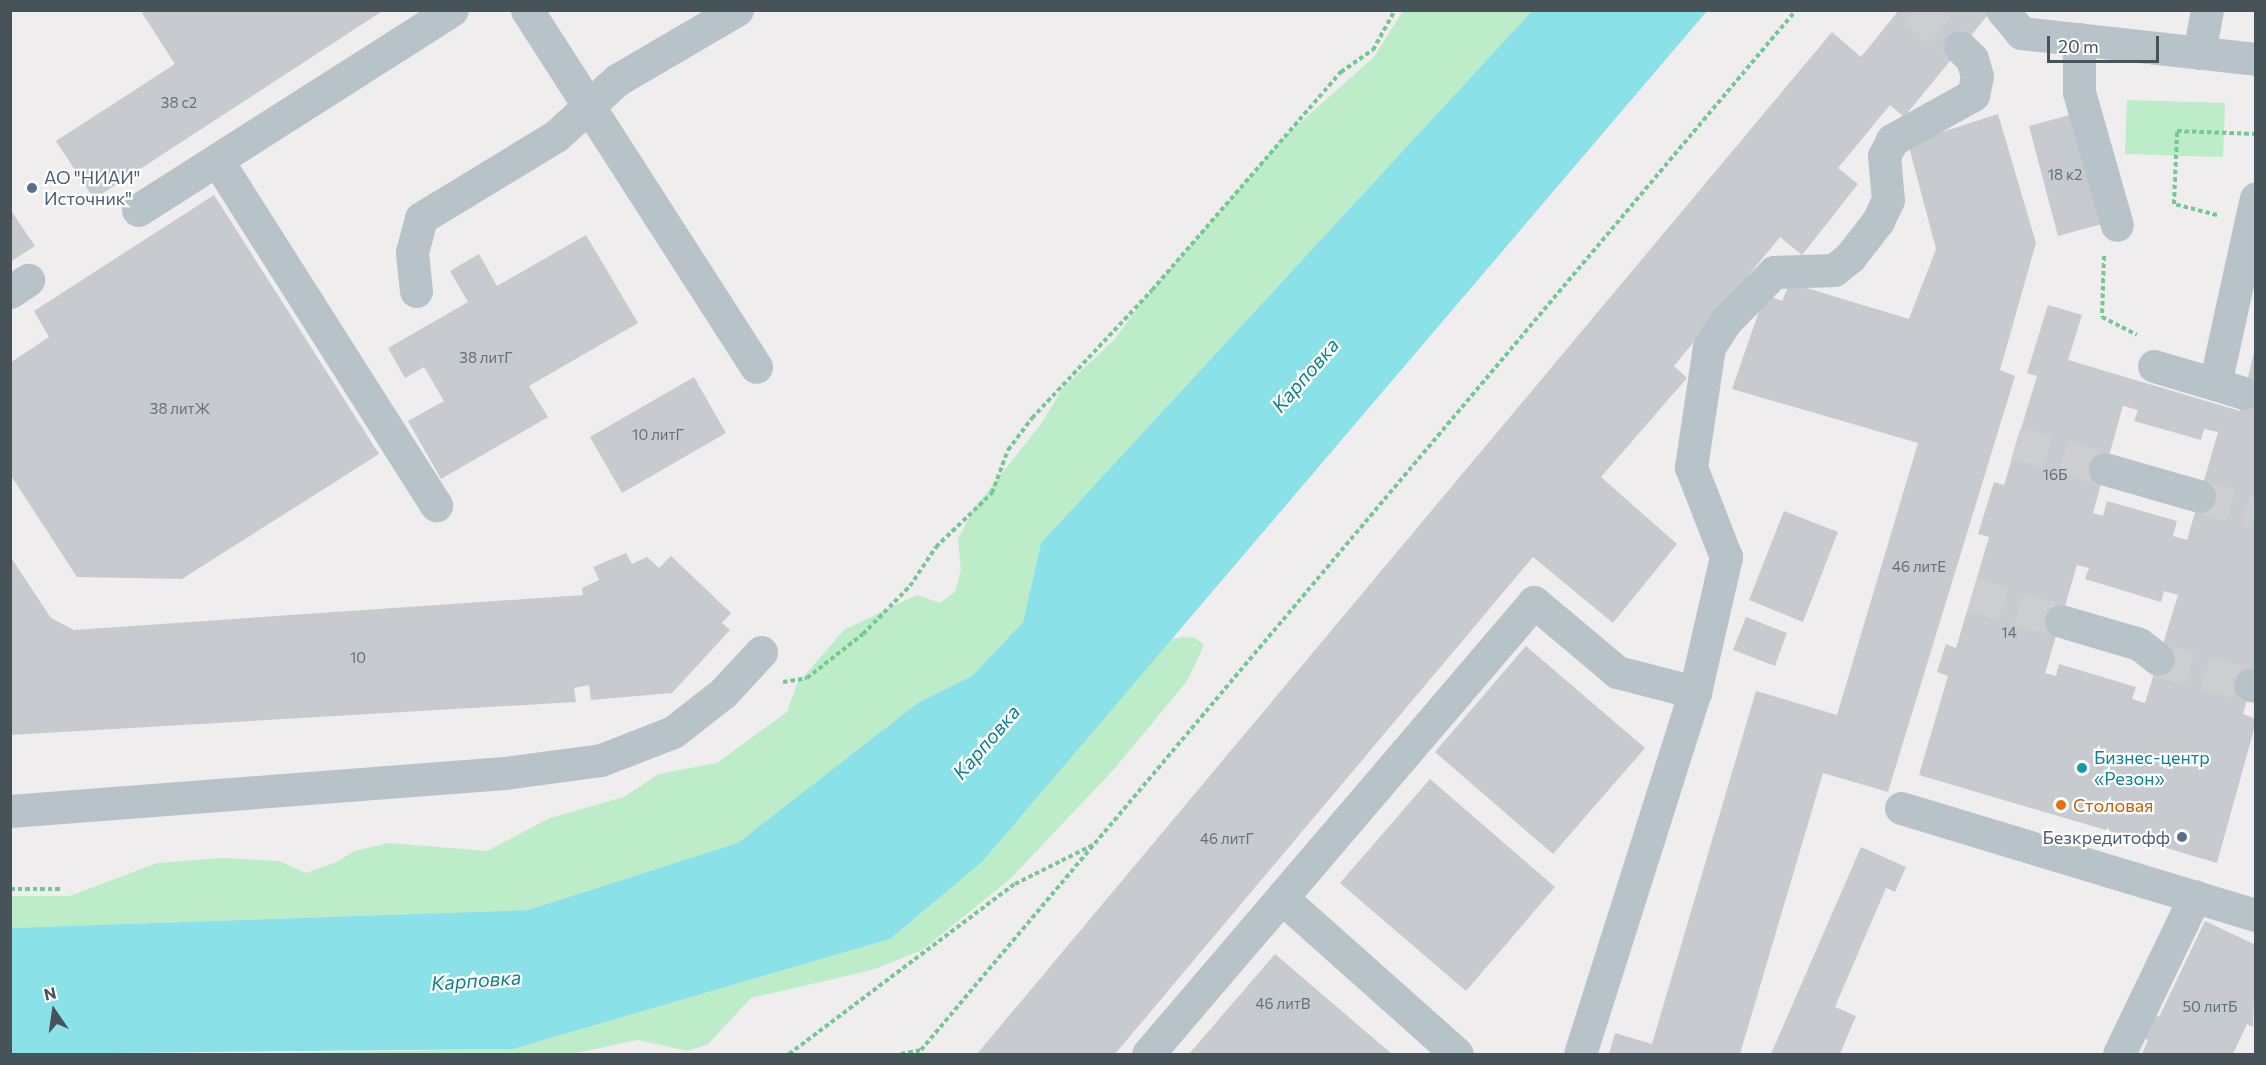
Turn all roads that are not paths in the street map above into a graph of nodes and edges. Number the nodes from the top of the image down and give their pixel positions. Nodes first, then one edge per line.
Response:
1 (452, 10) edge
2 (527, 10) edge
3 (737, 10) edge
4 (2002, 10) edge
5 (2207, 10) edge
6 (2079, 39) junction
7 (1960, 47) tunnel mouth
8 (2199, 53) junction
9 (2256, 59) edge
10 (590, 106) junction
11 (217, 160) junction
12 (138, 210) dead end
13 (2253, 210) edge
14 (2117, 225) road end
15 (416, 291) dead end
16 (2154, 366) dead end
17 (756, 367) dead end
18 (2105, 469) tunnel mouth
19 (2199, 496) tunnel mouth
20 (436, 506) dead end
21 (2061, 621) tunnel mouth
22 (761, 652) dead end
23 (2158, 659) tunnel mouth
24 (1695, 693) junction
25 (1901, 808) dead end
26 (10, 811) edge
27 (2195, 896) junction
28 (1282, 898) junction
29 (2255, 912) edge
30 (1148, 1054) edge
31 (1457, 1054) edge
32 (1580, 1054) edge
33 (2119, 1054) edge

1 - 11 lane
2 - 10 lane
3 - 10 lane
4 - 6 lane
5 - 8 lane
6 - 8 lane
6 - 14 lane
7 - 24 lane
8 - 9 lane
10 - 15 lane
10 - 17 lane
11 - 12 lane
11 - 20 lane
13 - 16 lane
18 - 19 lane
21 - 23 lane
22 - 26 lane
24 - 28 lane
24 - 32 lane
25 - 27 lane
27 - 29 lane
27 - 33 lane
28 - 30 lane
28 - 31 lane

